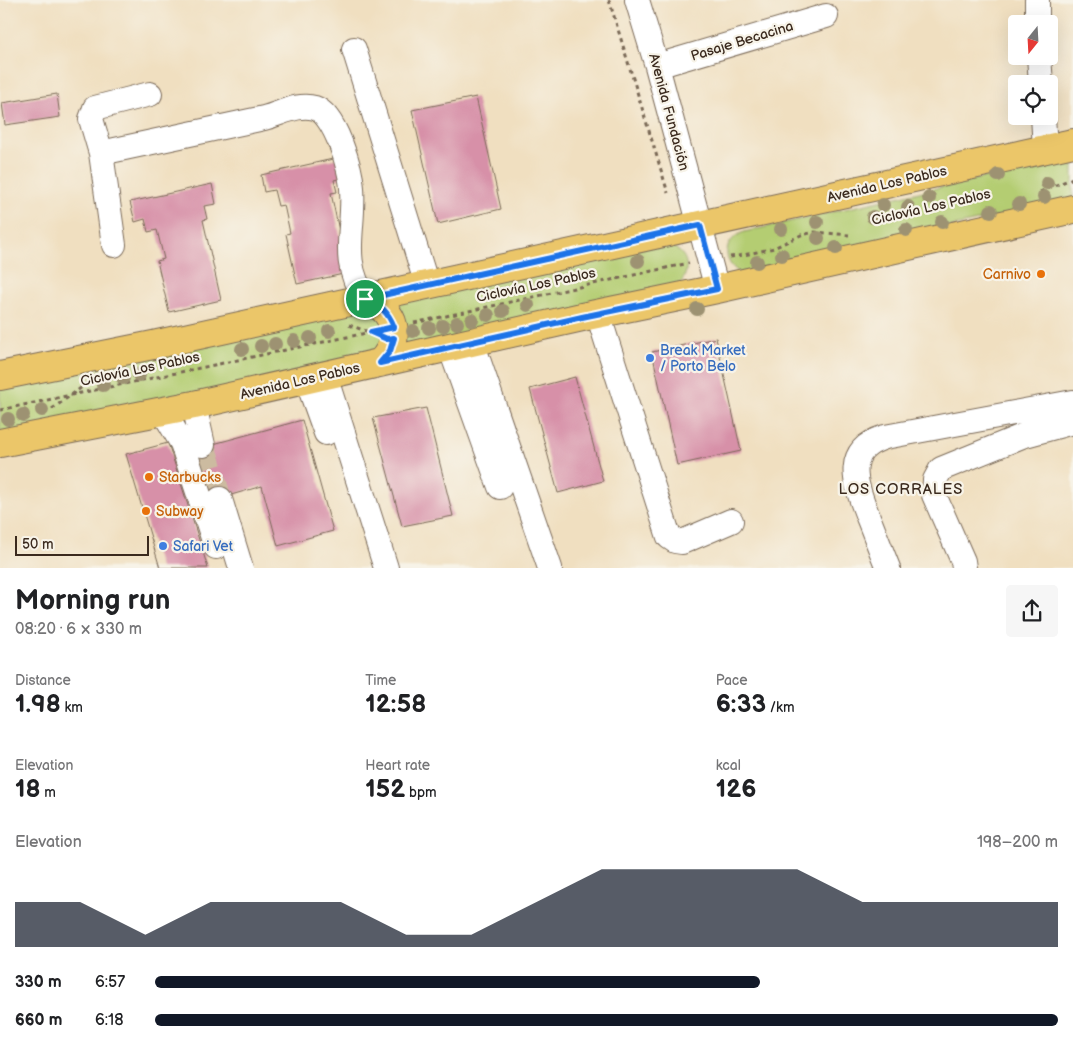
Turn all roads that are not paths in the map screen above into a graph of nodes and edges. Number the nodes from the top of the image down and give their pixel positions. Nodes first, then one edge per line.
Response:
1 (637, 0) edge
2 (1037, 0) edge
3 (1037, 15) edge
4 (826, 16) dead end
5 (354, 49) dead end
6 (657, 66) junction
7 (150, 94) dead end
8 (1044, 125) edge
9 (1073, 143) edge
10 (1045, 149) junction
11 (100, 153) junction
12 (1073, 209) edge
13 (392, 223) dead end
14 (700, 225) junction
15 (114, 245) dead end
16 (419, 287) junction
17 (717, 289) junction
18 (365, 299) junction
19 (590, 316) junction
20 (461, 345) junction
21 (380, 363) junction
22 (599, 370) dead end
23 (0, 376) edge
24 (316, 378) junction
25 (1073, 402) edge
26 (194, 406) junction
27 (163, 411) junction
28 (973, 422) junction
29 (1073, 422) edge
30 (4, 440) edge
31 (203, 445) tunnel mouth
32 (984, 450) junction
33 (337, 465) dead end
34 (500, 487) dead end
35 (220, 499) tunnel mouth
36 (731, 521) dead end
37 (216, 546) dead end
38 (241, 568) edge
39 (386, 568) edge
40 (550, 568) edge
41 (888, 568) edge
42 (964, 568) edge

1 - 6 street, Avenida Fundación
2 - 3 street
4 - 6 street, Pasaje Becacina
5 - 16 street
6 - 14 street, Avenida Fundación
7 - 11 street
8 - 10 street
9 - 10 main road, Avenida Los Pablos
10 - 14 main road, Avenida Los Pablos
11 - 15 street
11 - 18 street
12 - 17 main road, Avenida Los Pablos
13 - 16 street
14 - 16 main road, Avenida Los Pablos
14 - 17 street
16 - 18 main road, Avenida Los Pablos
17 - 19 main road, Avenida Los Pablos
18 - 21 main road
18 - 23 main road, Avenida Los Pablos
19 - 20 main road, Avenida Los Pablos
19 - 22 street
19 - 36 street
20 - 21 main road, Avenida Los Pablos
20 - 34 street
20 - 40 street
21 - 24 main road, Avenida Los Pablos
24 - 26 main road, Avenida Los Pablos
24 - 33 street
24 - 39 street
25 - 28 street
26 - 27 main road, Avenida Los Pablos
26 - 31 street
27 - 30 main road, Avenida Los Pablos
27 - 37 street
28 - 32 street
28 - 41 street
29 - 32 street
32 - 42 street
35 - 38 street

